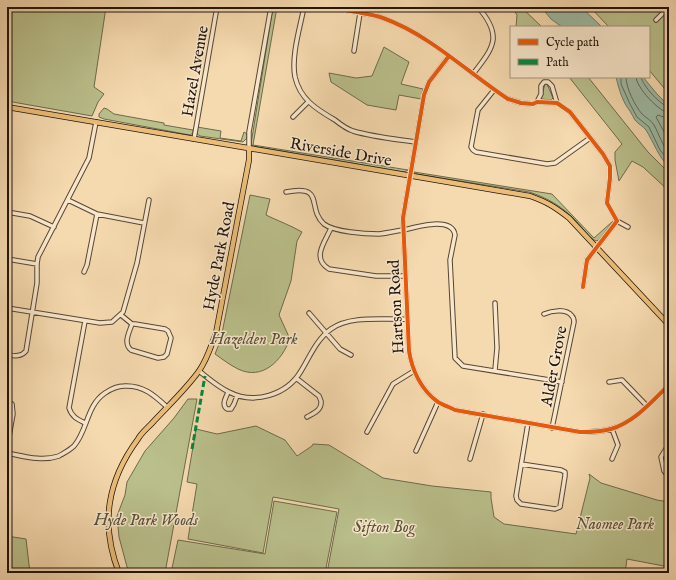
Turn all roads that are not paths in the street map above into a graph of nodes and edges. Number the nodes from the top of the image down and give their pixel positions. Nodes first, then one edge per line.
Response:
1 (217, 7) edge
2 (257, 7) edge
3 (304, 7) edge
4 (323, 7) edge
5 (478, 7) edge
6 (667, 7) edge
7 (270, 8) edge
8 (360, 13) junction
9 (656, 20) dead end
10 (354, 50) dead end
11 (449, 56) junction
12 (473, 74) junction
13 (494, 90) junction
14 (308, 102) junction
15 (537, 102) junction
16 (557, 103) junction
17 (7, 107) edge
18 (293, 117) dead end
19 (96, 122) junction
20 (590, 138) junction
21 (194, 139) junction
22 (416, 142) junction
23 (249, 148) junction
24 (411, 176) junction
25 (286, 192) dead end
26 (68, 200) junction
27 (149, 200) dead end
28 (7, 212) edge
29 (97, 214) junction
30 (618, 221) junction
31 (144, 223) junction
32 (54, 227) junction
33 (628, 227) dead end
34 (331, 228) junction
35 (403, 230) junction
36 (597, 248) junction
37 (7, 259) edge
38 (37, 264) junction
39 (84, 272) dead end
40 (405, 276) junction
41 (583, 287) dead end
42 (495, 303) dead end
43 (7, 308) edge
44 (33, 312) junction
45 (309, 313) dead end
46 (544, 314) dead end
47 (121, 315) junction
48 (406, 319) junction
49 (85, 321) junction
50 (132, 324) junction
51 (669, 325) edge
52 (326, 334) junction
53 (7, 355) edge
54 (351, 355) dead end
55 (495, 370) junction
56 (198, 371) junction
57 (414, 371) junction
58 (296, 378) junction
59 (562, 382) junction
60 (609, 382) dead end
61 (669, 385) edge
62 (228, 392) junction
63 (237, 396) junction
64 (438, 402) junction
65 (7, 403) edge
66 (647, 406) junction
67 (167, 407) junction
68 (483, 414) junction
69 (307, 417) dead end
70 (85, 423) junction
71 (528, 423) junction
72 (552, 428) junction
73 (612, 429) junction
74 (367, 432) dead end
75 (669, 444) edge
76 (7, 448) edge
77 (416, 451) dead end
78 (7, 453) edge
79 (470, 459) dead end
80 (612, 459) dead end
81 (521, 464) junction
82 (669, 477) edge
83 (119, 573) edge

1 - 21 street, Hazel Avenue
2 - 7 street
3 - 14 street
4 - 8 street
5 - 12 street
6 - 9 street
7 - 23 street, Hyde Park Road
8 - 10 street
8 - 11 street
11 - 12 street
11 - 22 street, Hartson Road
12 - 13 street
13 - 15 street
13 - 20 street
14 - 18 street
14 - 22 street
15 - 16 street
15 - 16 street
16 - 20 street
17 - 19 main road, Riverside Drive
19 - 21 main road, Riverside Drive
19 - 26 street
20 - 30 street
21 - 23 main road, Riverside Drive
22 - 24 street, Hartson Road
23 - 24 main road, Riverside Drive
23 - 56 main road, Hyde Park Road
24 - 35 street, Hartson Road
24 - 36 main road, Riverside Drive
25 - 34 street
26 - 29 street
26 - 32 street
27 - 31 street
28 - 32 street
29 - 31 street
29 - 39 street
30 - 33 street
30 - 36 street
31 - 47 street
32 - 38 street
34 - 35 street
34 - 40 street
35 - 40 street, Hartson Road
35 - 55 street
36 - 41 street
36 - 51 main road, Riverside Drive
37 - 38 street
38 - 44 street
40 - 48 street, Hartson Road
42 - 55 street
43 - 44 street
44 - 49 street
44 - 53 street
45 - 52 street
46 - 59 street, Alder Grove
47 - 49 street
47 - 50 street
48 - 52 street
48 - 57 street, Hartson Road
49 - 70 street
50 - 50 street
52 - 54 street
52 - 58 street
55 - 59 street
56 - 62 street
56 - 67 main road, Hyde Park Road
57 - 64 street, Hartson Road
57 - 74 street
58 - 63 street
58 - 69 street
59 - 72 street, Alder Grove
60 - 66 street
61 - 66 street, Hartson Road
62 - 63 street
62 - 63 street
64 - 68 street, Hartson Road
64 - 77 street
65 - 76 street
66 - 73 street, Hartson Road
67 - 70 street
67 - 83 main road, Hyde Park Road
68 - 71 street, Hartson Road
68 - 79 street
70 - 78 street
71 - 72 street, Hartson Road
71 - 81 street
72 - 73 street, Hartson Road
73 - 80 street
75 - 82 street
81 - 81 street

